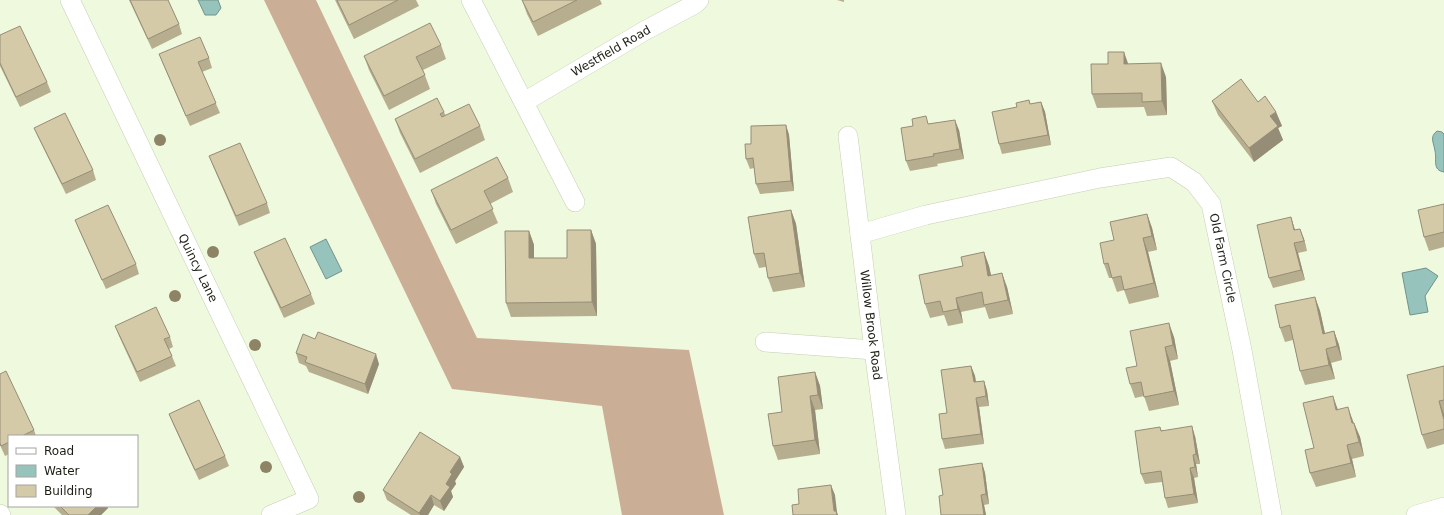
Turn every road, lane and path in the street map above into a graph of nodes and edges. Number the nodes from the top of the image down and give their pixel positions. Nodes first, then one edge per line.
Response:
1 (70, 0) edge
2 (471, 0) edge
3 (699, 0) edge
4 (524, 102) junction
5 (848, 136) dead end
6 (575, 202) dead end
7 (860, 234) junction
8 (765, 342) dead end
9 (874, 350) junction
10 (1444, 507) edge
11 (271, 515) edge
12 (896, 515) edge
13 (1272, 515) edge
14 (1416, 515) edge

1 - 11 street, Quincy Lane
2 - 4 street
3 - 4 street, Westfield Road
4 - 6 street
5 - 7 street, Willow Brook Road
7 - 9 street, Willow Brook Road
7 - 13 street, Old Farm Circle
8 - 9 street
9 - 12 street, Willow Brook Road
10 - 14 street

